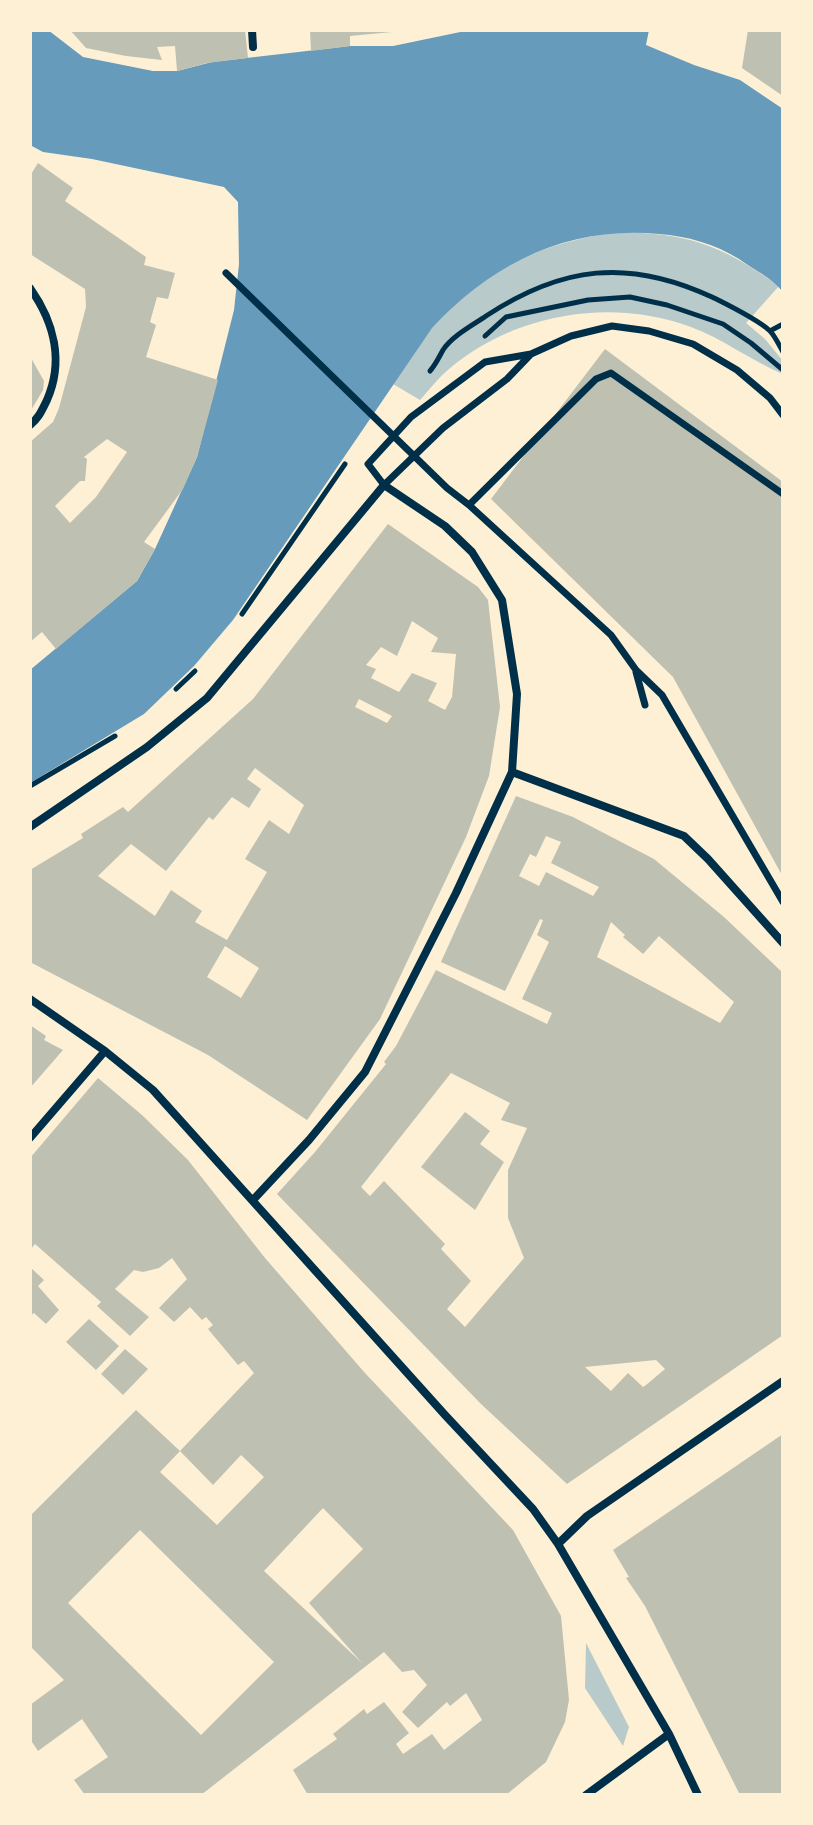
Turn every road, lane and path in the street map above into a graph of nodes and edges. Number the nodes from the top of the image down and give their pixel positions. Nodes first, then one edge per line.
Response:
1 (252, 30) edge
2 (253, 47) dead end
3 (226, 273) dead end
4 (30, 288) edge
5 (783, 324) edge
6 (783, 352) edge
7 (531, 354) junction
8 (783, 415) edge
9 (30, 425) edge
10 (351, 454) dead end
11 (384, 485) junction
12 (783, 494) edge
13 (469, 505) junction
14 (236, 622) dead end
15 (197, 669) dead end
16 (636, 670) junction
17 (166, 697) dead end
18 (645, 705) dead end
19 (119, 734) dead end
20 (512, 772) junction
21 (30, 786) edge
22 (30, 827) edge
23 (779, 886) edge
24 (783, 902) edge
25 (783, 943) edge
26 (30, 999) edge
27 (105, 1051) junction
28 (30, 1138) edge
29 (253, 1200) junction
30 (783, 1381) edge
31 (558, 1544) junction
32 (669, 1734) junction
33 (586, 1795) edge
34 (698, 1795) edge

1 - 2 street
3 - 13 street
4 - 9 street
5 - 6 path
7 - 8 street
7 - 11 street
7 - 11 street
10 - 14 path
11 - 20 street
11 - 22 street
12 - 13 street
13 - 16 street
15 - 17 path
16 - 18 street
16 - 23 street
19 - 21 path
20 - 25 street
20 - 29 street
23 - 24 street
26 - 27 street
27 - 28 street
27 - 29 street
29 - 31 street
30 - 31 street
31 - 32 street
32 - 33 street
32 - 34 street

